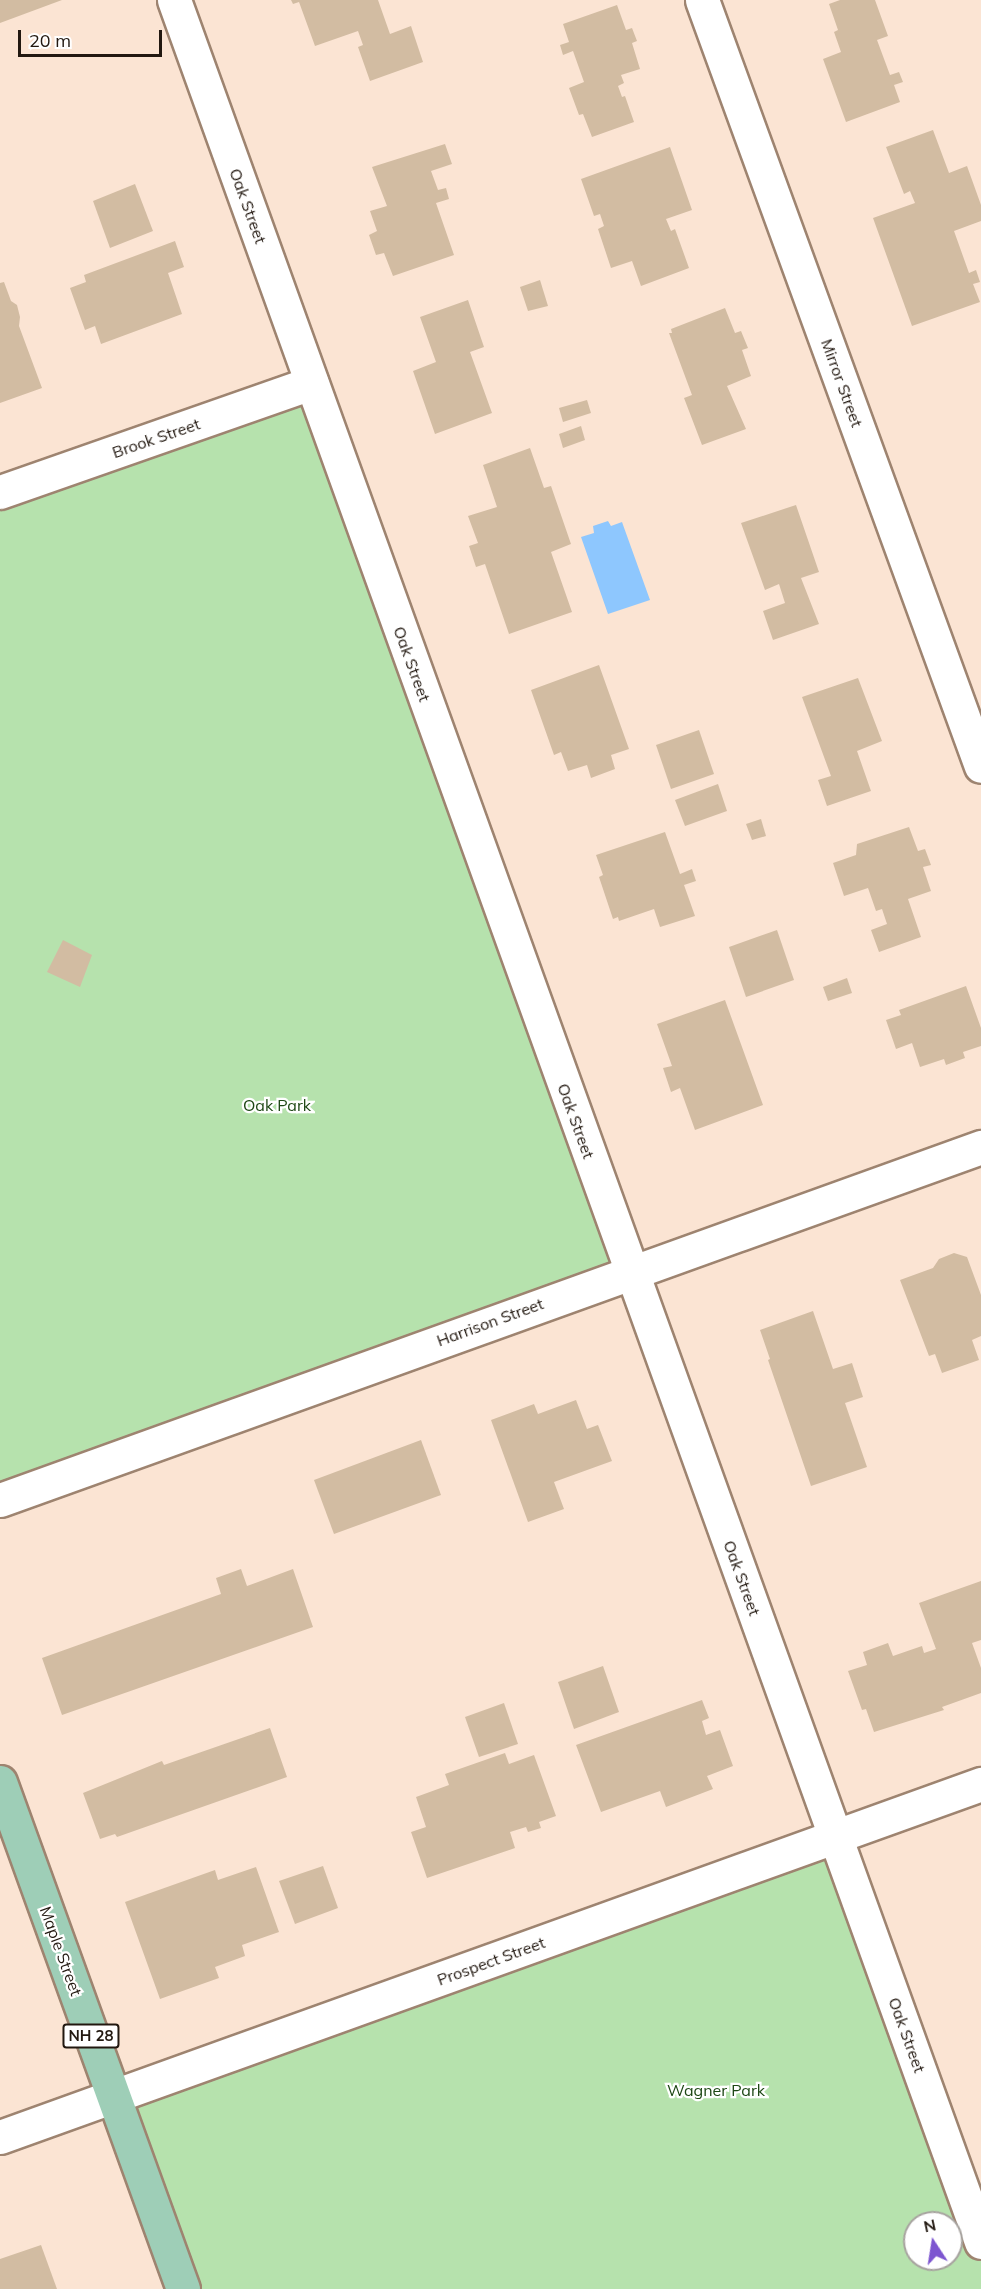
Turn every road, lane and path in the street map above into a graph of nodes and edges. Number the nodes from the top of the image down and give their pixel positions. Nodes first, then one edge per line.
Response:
1 (174, 0) edge
2 (702, 0) edge
3 (311, 383) junction
4 (0, 492) edge
5 (981, 766) edge
6 (981, 1147) edge
7 (630, 1271) junction
8 (0, 1500) edge
9 (0, 1782) edge
10 (981, 1784) edge
11 (836, 1835) junction
12 (114, 2095) junction
13 (0, 2137) edge
14 (981, 2242) edge
15 (183, 2289) edge

1 - 3 street, Oak Street
2 - 5 street, Mirror Street
3 - 4 street, Brook Street
3 - 7 street, Oak Street
6 - 7 street, Harrison Street
7 - 8 street, Harrison Street
7 - 11 street, Oak Street
9 - 12 main road, Maple Street / NH 28
10 - 11 street, Prospect Street
11 - 12 street, Prospect Street
11 - 14 street, Oak Street
12 - 13 street, Prospect Street
12 - 15 main road, Maple Street / NH 28

